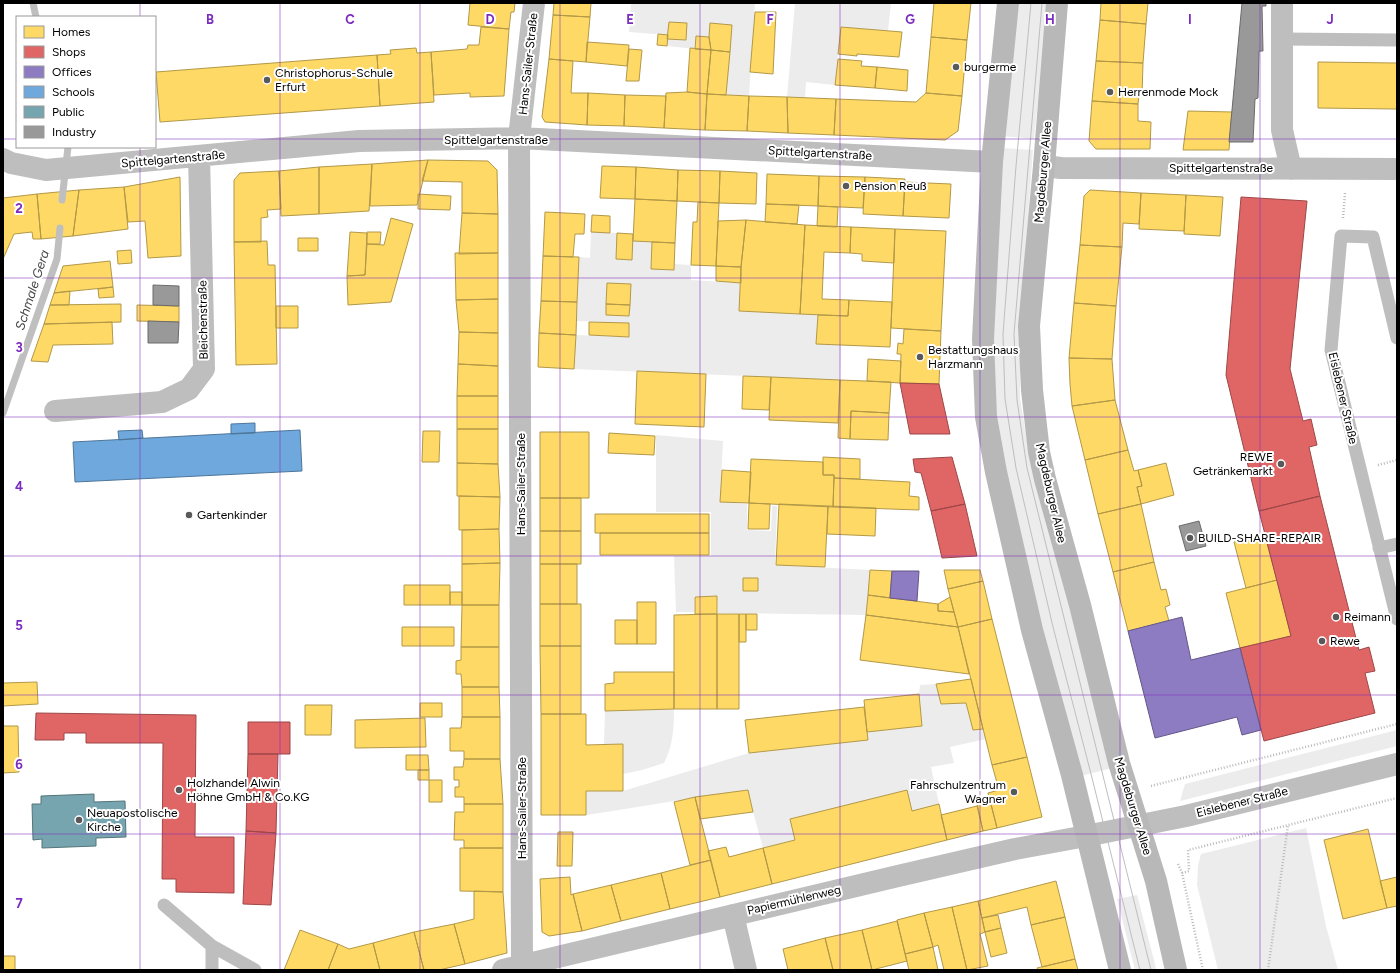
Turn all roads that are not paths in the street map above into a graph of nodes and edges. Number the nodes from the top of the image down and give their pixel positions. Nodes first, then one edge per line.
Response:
1 (534, 3) edge
2 (1008, 3) edge
3 (1057, 3) edge
4 (1282, 3) edge
5 (1282, 40) junction
6 (1397, 40) edge
7 (519, 138) junction
8 (199, 156) junction
9 (3, 159) edge
10 (992, 162) junction
11 (1044, 166) junction
12 (1291, 169) junction
13 (1397, 169) edge
14 (1397, 338) edge
15 (55, 410) dead end
16 (1397, 544) edge
17 (1379, 548) junction
18 (1397, 619) edge
19 (1397, 764) edge
20 (1139, 826) junction
21 (1086, 836) junction
22 (164, 905) dead end
23 (733, 915) junction
24 (212, 946) junction
25 (513, 968) edge
26 (212, 970) edge
27 (255, 970) edge
28 (746, 970) edge
29 (1120, 970) edge
30 (1176, 970) edge

1 - 7 street, Hans-Sailer-Straße
2 - 10 main road
3 - 11 main road, Magdeburger Allee
4 - 5 street
5 - 6 lane
5 - 12 street
7 - 8 street, Spittelgartenstraße
7 - 10 street, Spittelgartenstraße
7 - 25 street, Hans-Sailer-Straße
8 - 9 street, Spittelgartenstraße
8 - 15 street, Bleichenstraße
10 - 21 main road
11 - 12 street, Spittelgartenstraße
11 - 20 main road, Magdeburger Allee
12 - 13 street, Spittelgartenstraße
14 - 17 lane, Eislebener Straße
16 - 17 lane
17 - 18 lane, Eislebener Straße
19 - 20 street, Eislebener Straße
20 - 21 street, Eislebener Straße
20 - 30 main road, Magdeburger Allee
21 - 23 street, Papiermühlenweg
21 - 29 main road
22 - 24 lane
23 - 25 street, Papiermühlenweg
23 - 28 street
24 - 26 lane
24 - 27 lane

